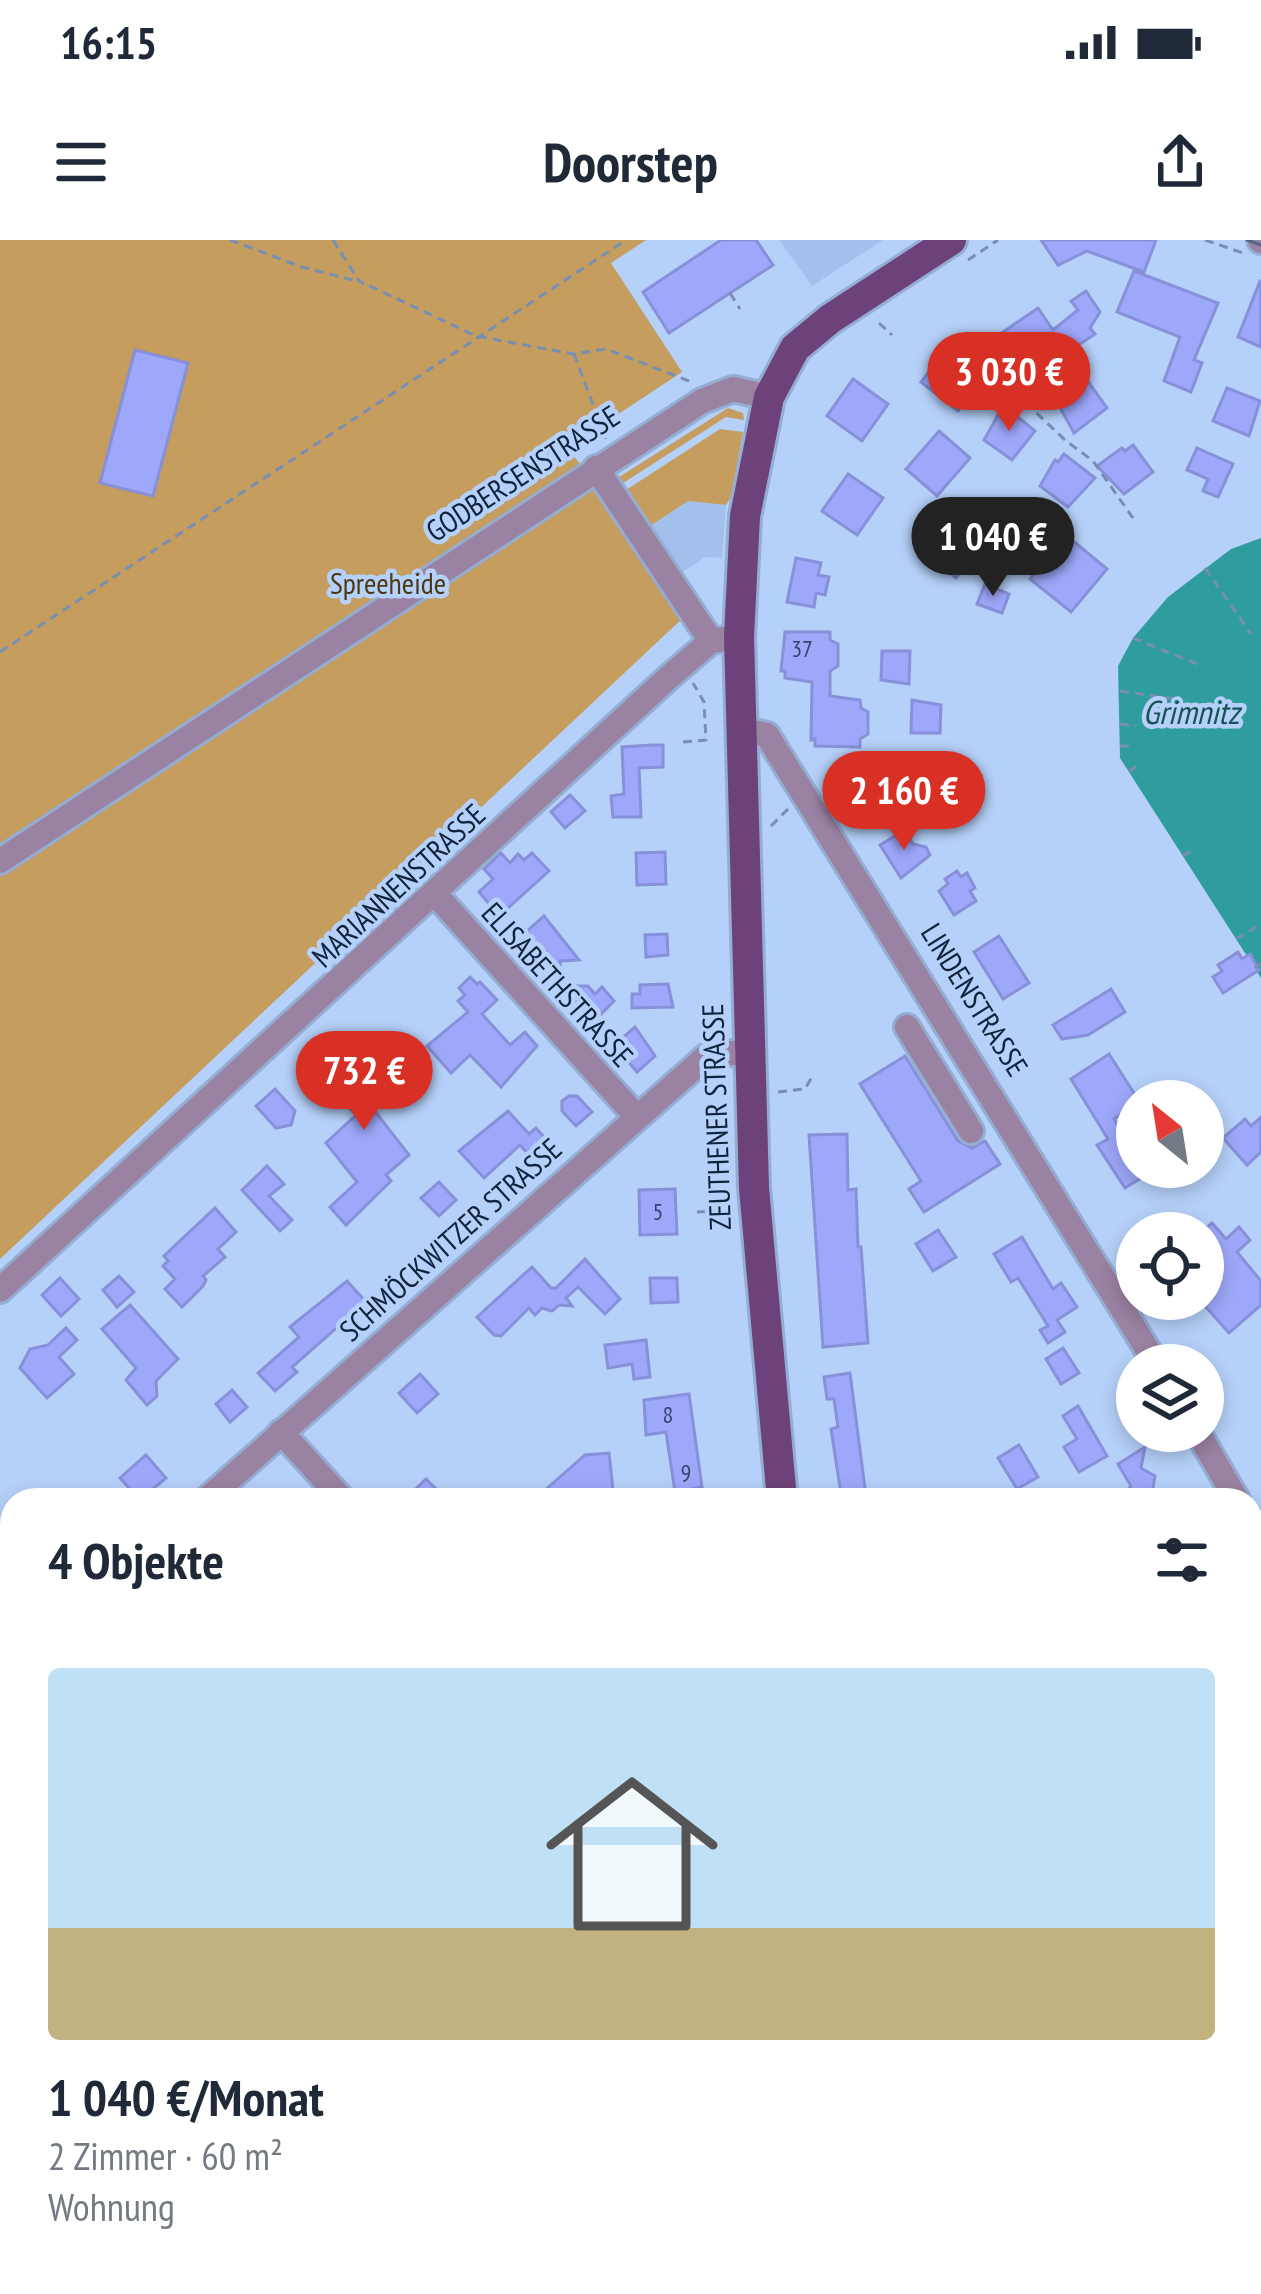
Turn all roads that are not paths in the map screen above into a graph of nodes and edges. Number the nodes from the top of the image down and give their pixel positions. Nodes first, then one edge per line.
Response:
1 (952, 240) edge
2 (769, 397) junction
3 (604, 463) junction
4 (725, 639) junction
5 (743, 730) junction
6 (0, 861) edge
7 (435, 894) junction
8 (908, 1027) dead end
9 (750, 1052) junction
10 (636, 1116) junction
11 (971, 1131) dead end
12 (0, 1290) edge
13 (1144, 1344) edge
14 (281, 1432) junction
15 (1209, 1452) edge
16 (219, 1488) edge
17 (332, 1488) edge
18 (781, 1488) edge
19 (1230, 1488) edge

1 - 2 main road
2 - 3 street, GODBERSENSTRASSE
2 - 4 main road
3 - 4 street
3 - 6 street, GODBERSENSTRASSE
4 - 5 main road
4 - 7 street, MARIANNENSTRASSE
5 - 9 main road, ZEUTHENER STRASSE
5 - 13 street, LINDENSTRASSE
7 - 10 street, ELISABETHSTRASSE
7 - 12 street, MARIANNENSTRASSE
8 - 11 street
9 - 10 street, SCHMÖCKWITZER STRASSE
9 - 18 main road, ZEUTHENER STRASSE
10 - 14 street, SCHMÖCKWITZER STRASSE
14 - 16 street, SCHMÖCKWITZER STRASSE
14 - 17 street
15 - 19 street

